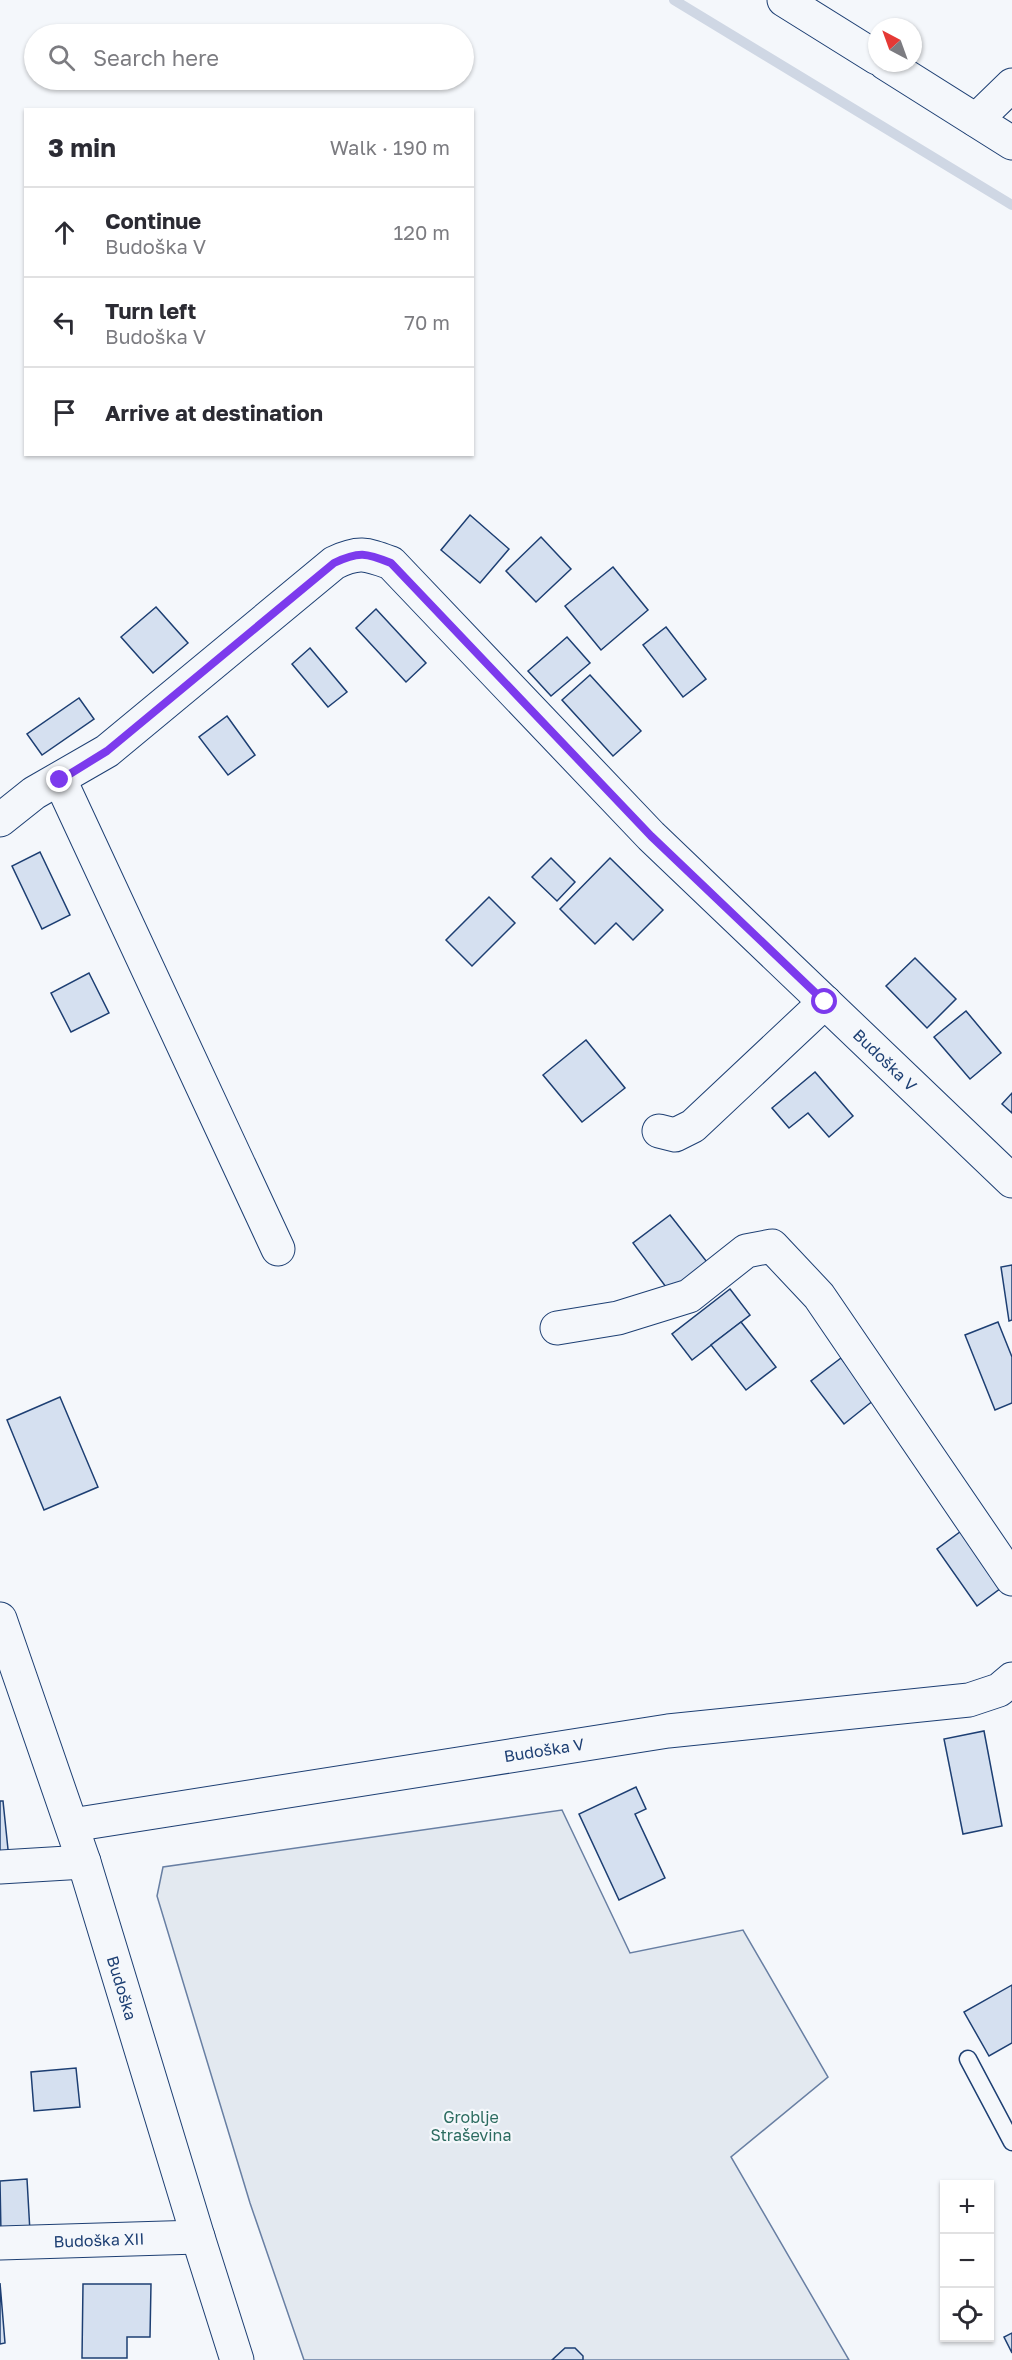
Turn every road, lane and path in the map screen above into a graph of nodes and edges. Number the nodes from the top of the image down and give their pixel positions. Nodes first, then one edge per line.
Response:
1 (784, 0) edge
2 (868, 52) edge
3 (899, 72) edge
4 (1012, 85) edge
5 (976, 120) junction
6 (1012, 143) edge
7 (60, 780) junction
8 (0, 820) edge
9 (825, 1002) junction
10 (659, 1131) dead end
11 (1012, 1181) edge
12 (278, 1249) dead end
13 (557, 1328) dead end
14 (1012, 1579) edge
15 (0, 1619) edge
16 (1012, 1679) edge
17 (72, 1825) junction
18 (84, 1862) junction
19 (0, 1867) edge
20 (968, 2059) dead end
21 (1012, 2142) edge
22 (198, 2237) junction
23 (0, 2243) edge
24 (237, 2360) edge

1 - 2 street
3 - 5 street
4 - 5 street
5 - 6 street
7 - 8 street, Budoška V
7 - 9 street, Budoška V
7 - 12 street
9 - 10 street
9 - 11 street, Budoška V
13 - 14 street
15 - 17 street, Budoška
16 - 17 street, Budoška V
17 - 18 street, Budoška
18 - 19 street
18 - 22 street, Budoška
20 - 21 lane
22 - 23 street, Budoška XII
22 - 24 street, Budoška

